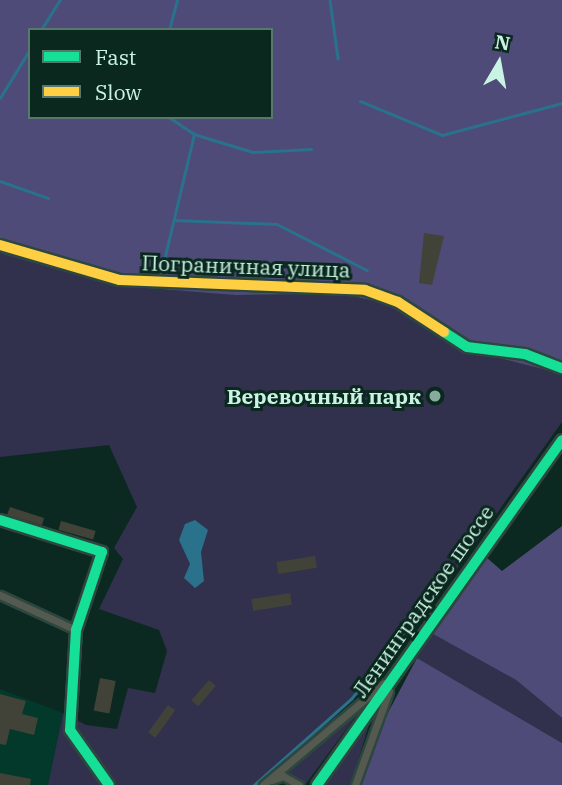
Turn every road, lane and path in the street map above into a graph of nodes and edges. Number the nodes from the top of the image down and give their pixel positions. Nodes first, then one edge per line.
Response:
1 (0, 245) edge
2 (562, 368) edge
3 (562, 440) edge
4 (0, 520) edge
5 (0, 595) edge
6 (76, 630) junction
7 (395, 674) junction
8 (264, 784) edge
9 (109, 785) edge
10 (299, 785) edge
11 (317, 785) edge
12 (355, 785) edge

1 - 2 main road, Пограничная улица
3 - 7 main road, Ленинградское шоссе
4 - 6 main road
5 - 6 street
6 - 9 main road
7 - 8 street
7 - 11 main road, Ленинградское шоссе
7 - 12 street
8 - 10 street

